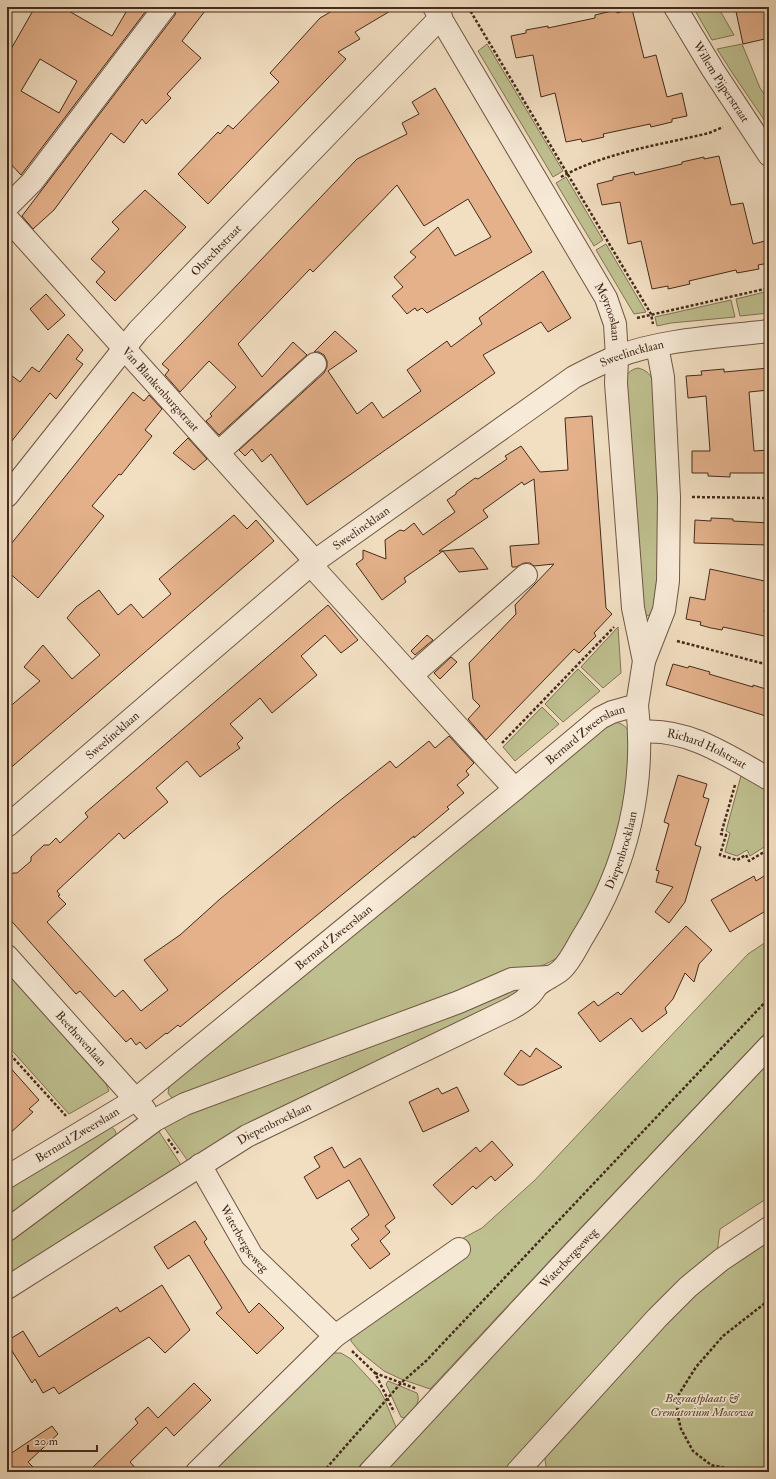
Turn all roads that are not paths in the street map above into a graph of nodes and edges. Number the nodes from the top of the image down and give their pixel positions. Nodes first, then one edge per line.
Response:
1 (165, 7) edge
2 (676, 7) edge
3 (438, 12) edge
4 (769, 155) edge
5 (7, 207) edge
6 (7, 218) edge
7 (769, 331) edge
8 (656, 346) junction
9 (123, 349) junction
10 (617, 357) junction
11 (314, 364) dead end
12 (218, 453) junction
13 (7, 496) edge
14 (312, 562) junction
15 (526, 575) dead end
16 (644, 661) junction
17 (412, 675) junction
18 (641, 683) joint
19 (637, 705) junction
20 (640, 732) junction
21 (769, 780) edge
22 (515, 789) junction
23 (7, 826) edge
24 (7, 956) edge
25 (550, 977) junction
26 (769, 1046) edge
27 (135, 1100) junction
28 (160, 1127) junction
29 (190, 1162) junction
30 (7, 1177) edge
31 (769, 1228) edge
32 (7, 1230) edge
33 (459, 1250) dead end
34 (7, 1288) edge
35 (335, 1336) junction
36 (528, 1468) edge
37 (197, 1472) edge
38 (370, 1472) edge

1 - 5 street
2 - 4 street, Willem Pijperstraat
3 - 9 street, Obrechtstraat
3 - 10 street, Meyrooslaan
6 - 9 street, Van Blankenburgstraat
7 - 8 street, Sweelincklaan
8 - 10 street, Sweelincklaan
8 - 16 street, Meyrooslaan
9 - 12 street, Van Blankenburgstraat
9 - 13 street, Obrechtstraat
10 - 14 street, Sweelincklaan
10 - 16 street, Meyrooslaan
11 - 12 street
12 - 14 street, Van Blankenburgstraat
14 - 17 street, Van Blankenburgstraat
14 - 23 street, Sweelincklaan
15 - 17 street
16 - 18 street, Meyrooslaan
17 - 22 street, Van Blankenburgstraat
18 - 19 street, Bernard Zweerslaan
19 - 20 street, Diepenbrocklaan
19 - 22 street, Bernard Zweerslaan
20 - 21 street, Richard Holstraat
20 - 25 street, Diepenbrocklaan
22 - 27 street, Bernard Zweerslaan
24 - 27 street, Beethovenlaan
25 - 28 street
25 - 29 street, Diepenbrocklaan
26 - 38 street, Waterbergseweg
27 - 28 street, Beethovenlaan
27 - 30 street, Bernard Zweerslaan
28 - 32 street
29 - 34 street, Diepenbrocklaan
29 - 35 street, Waterbergseweg
31 - 36 street
33 - 35 street
35 - 37 street

